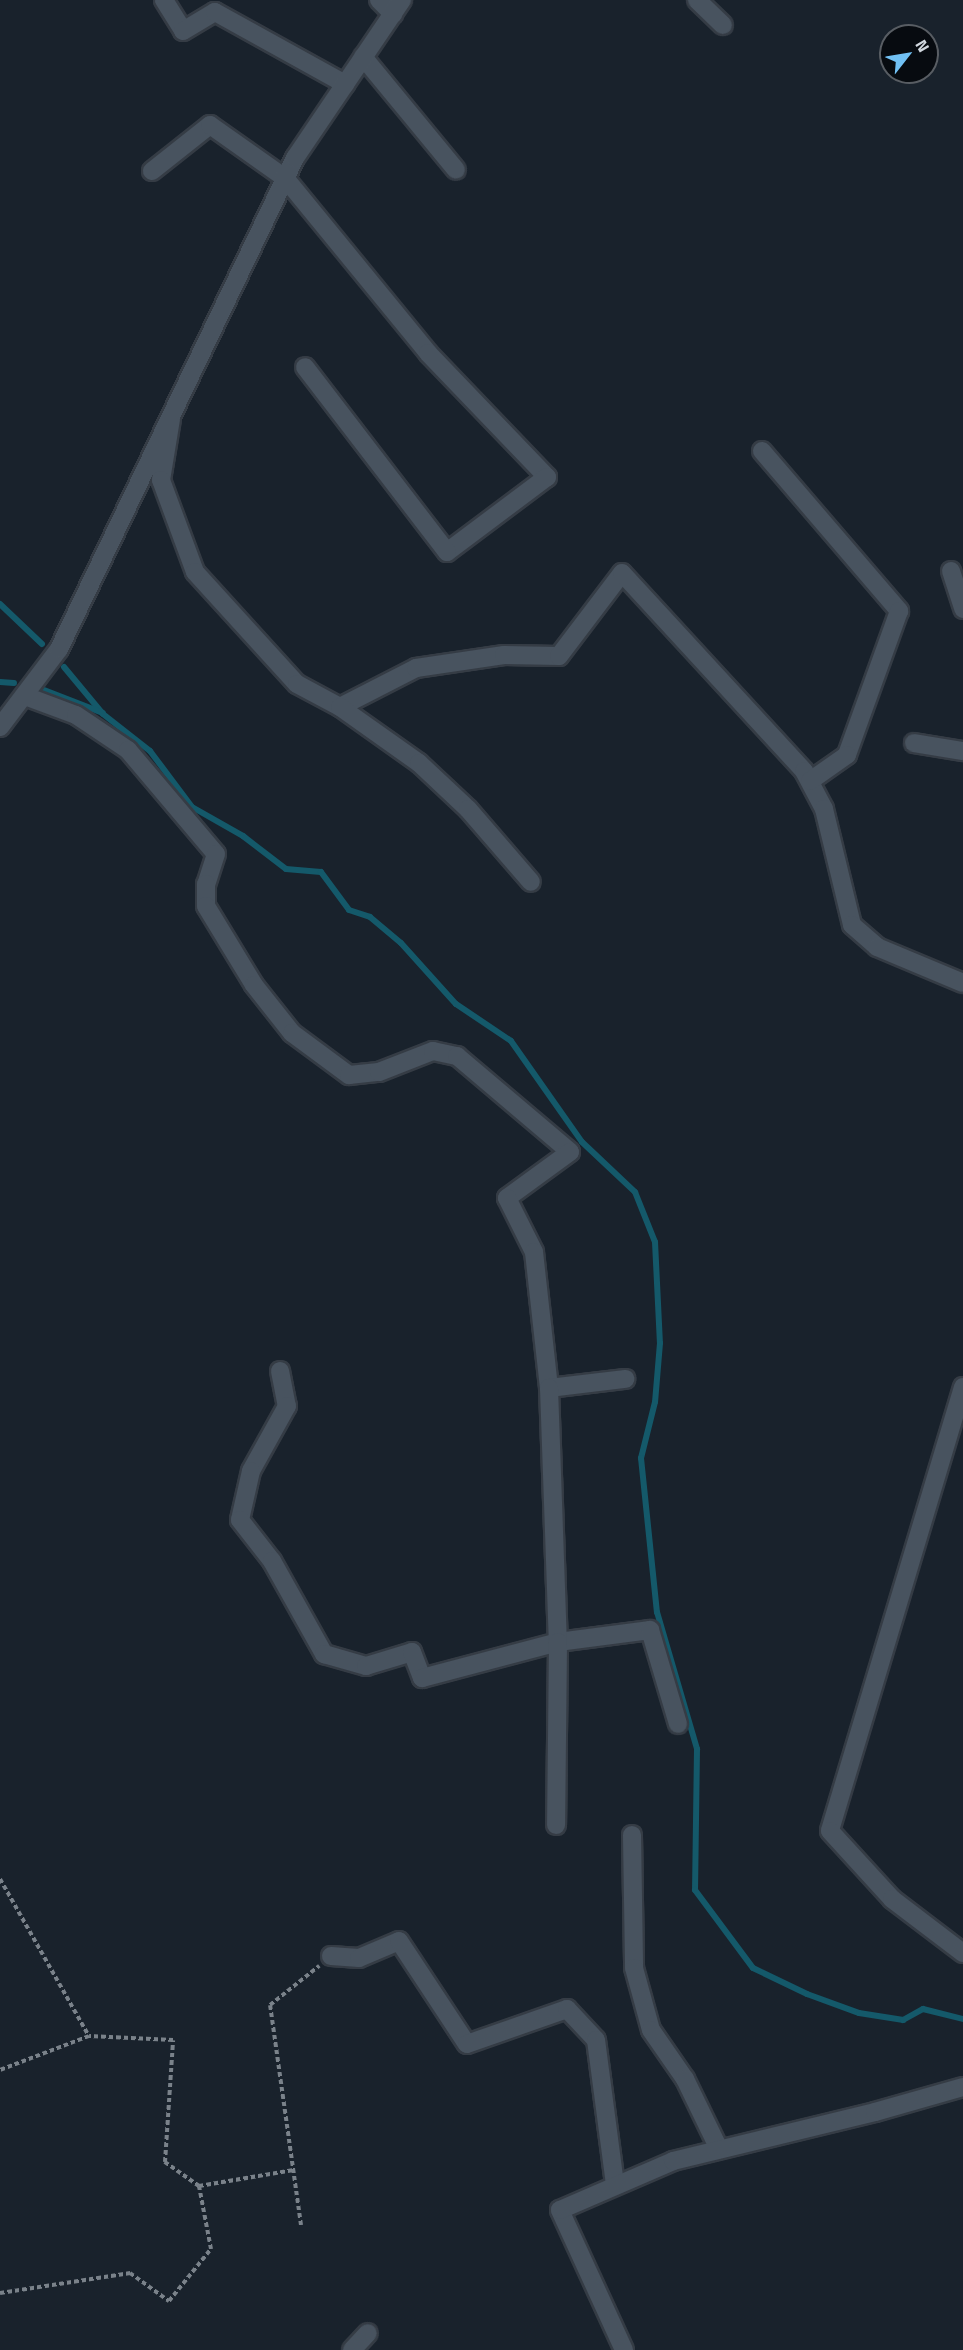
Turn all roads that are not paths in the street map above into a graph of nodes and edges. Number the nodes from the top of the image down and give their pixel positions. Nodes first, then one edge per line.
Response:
1 (164, 0) edge
2 (379, 0) edge
3 (697, 0) edge
4 (398, 7) edge
5 (723, 25) dead end
6 (363, 57) junction
7 (345, 84) junction
8 (456, 170) dead end
9 (152, 171) dead end
10 (285, 178) junction
11 (305, 367) dead end
12 (171, 419) junction
13 (762, 451) dead end
14 (951, 571) dead end
15 (963, 609) edge
16 (25, 696) junction
17 (340, 707) junction
18 (0, 727) edge
19 (914, 743) dead end
20 (963, 751) edge
21 (810, 781) junction
22 (531, 882) dead end
23 (963, 983) edge
24 (280, 1371) dead end
25 (625, 1379) dead end
26 (963, 1387) edge
27 (549, 1388) junction
28 (558, 1642) junction
29 (678, 1724) dead end
30 (556, 1825) dead end
31 (632, 1835) dead end
32 (963, 1953) edge
33 (331, 1956) road end
34 (963, 2087) edge
35 (719, 2149) junction
36 (615, 2185) junction
37 (368, 2333) dead end
38 (352, 2350) edge
39 (624, 2350) edge

1 - 7 street
2 - 4 street
3 - 5 street
4 - 6 street
6 - 7 street
6 - 8 street
7 - 10 street
9 - 10 street
10 - 11 street
10 - 12 street
12 - 16 street
12 - 17 street
13 - 21 street
14 - 15 street
16 - 18 street
16 - 27 street
17 - 21 street
17 - 22 street
19 - 20 street
21 - 23 street
24 - 28 street
25 - 27 street
26 - 32 street
27 - 28 street
28 - 29 street
28 - 30 street
31 - 35 street
33 - 36 street
34 - 35 street
35 - 36 street
36 - 39 street
37 - 38 street

